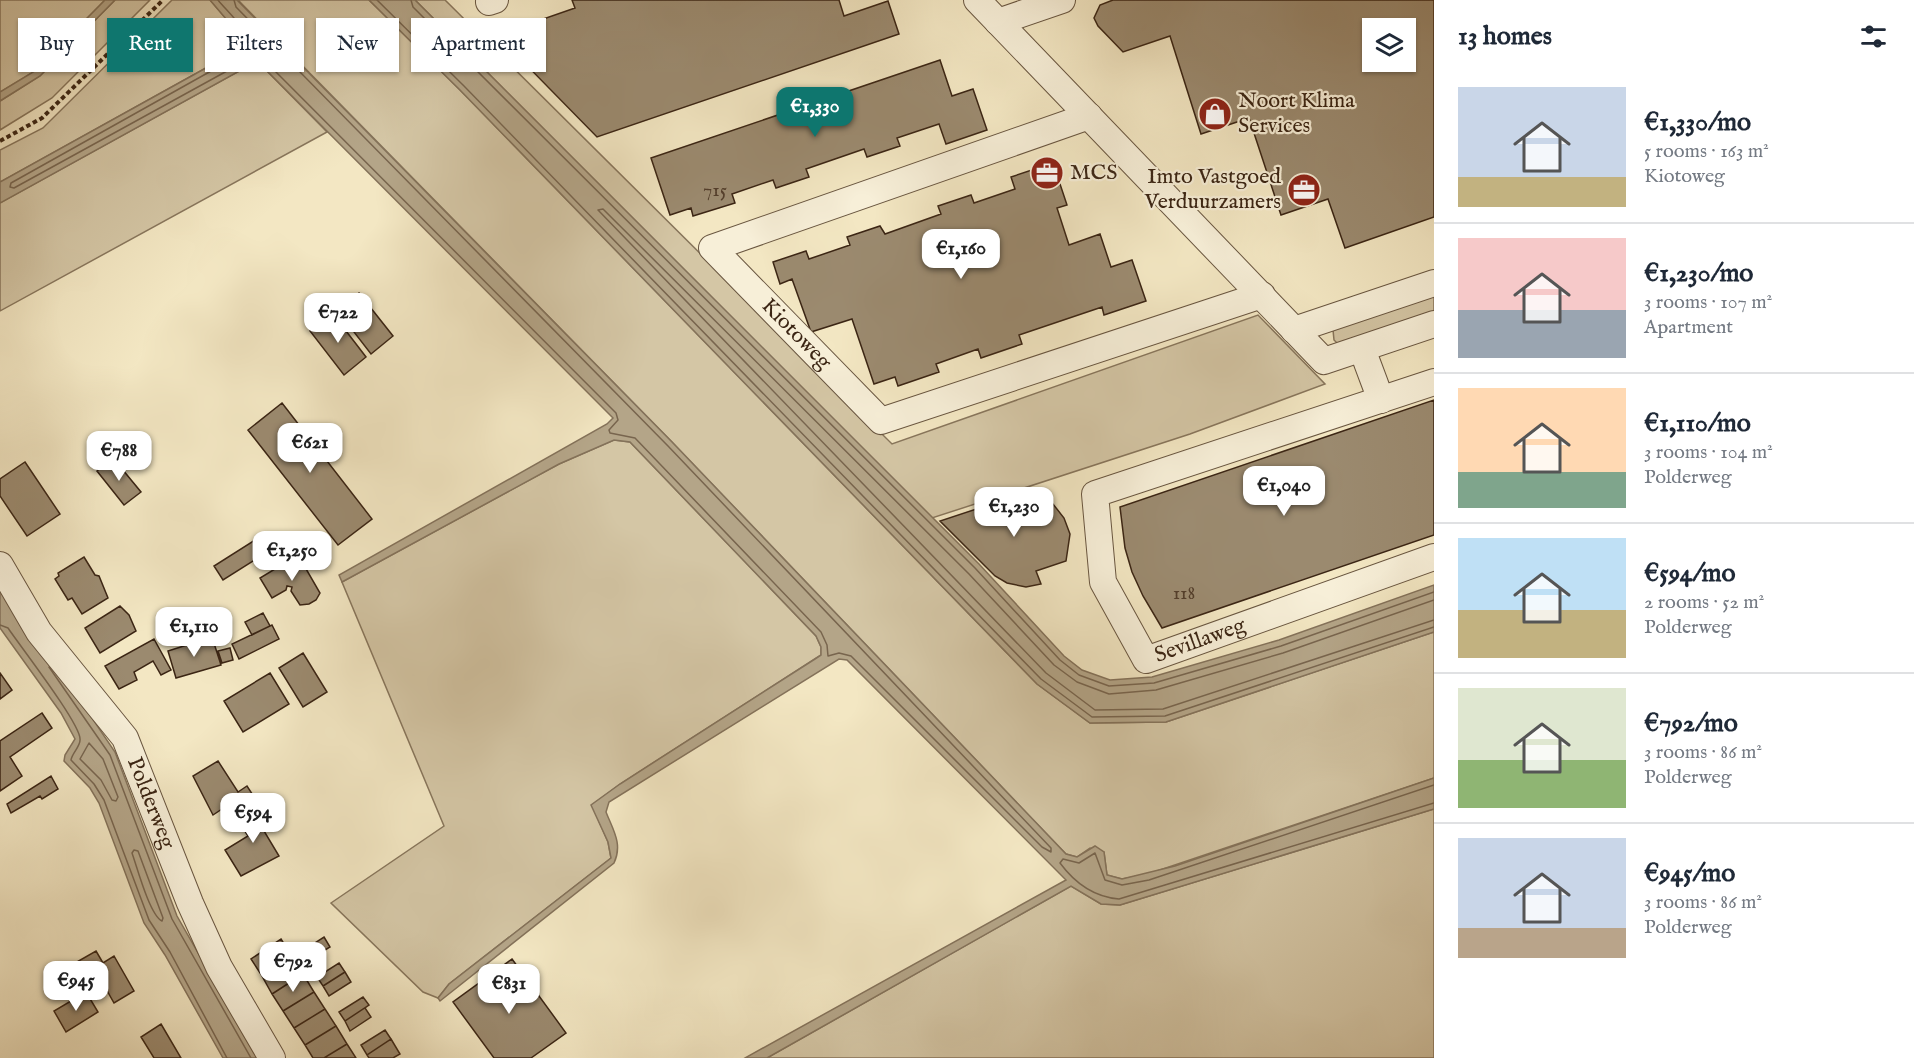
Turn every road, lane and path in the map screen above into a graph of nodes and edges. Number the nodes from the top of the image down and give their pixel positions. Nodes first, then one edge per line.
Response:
1 (163, 0) edge
2 (977, 0) edge
3 (1062, 0) edge
4 (998, 22) junction
5 (1089, 116) junction
6 (0, 141) edge
7 (1434, 283) edge
8 (1262, 295) junction
9 (1434, 324) edge
10 (1294, 330) junction
11 (1362, 349) junction
12 (1434, 382) edge
13 (1381, 400) junction
14 (1434, 556) edge
15 (0, 565) edge
16 (272, 1058) edge

1 - 6 path
2 - 4 street
3 - 4 street
4 - 5 street
5 - 8 street
5 - 8 street, Kiotoweg
7 - 10 street
8 - 10 street
9 - 11 street
10 - 11 street
11 - 13 street
12 - 13 street, Sevillaweg
13 - 14 street, Sevillaweg
15 - 16 street, Polderweg

